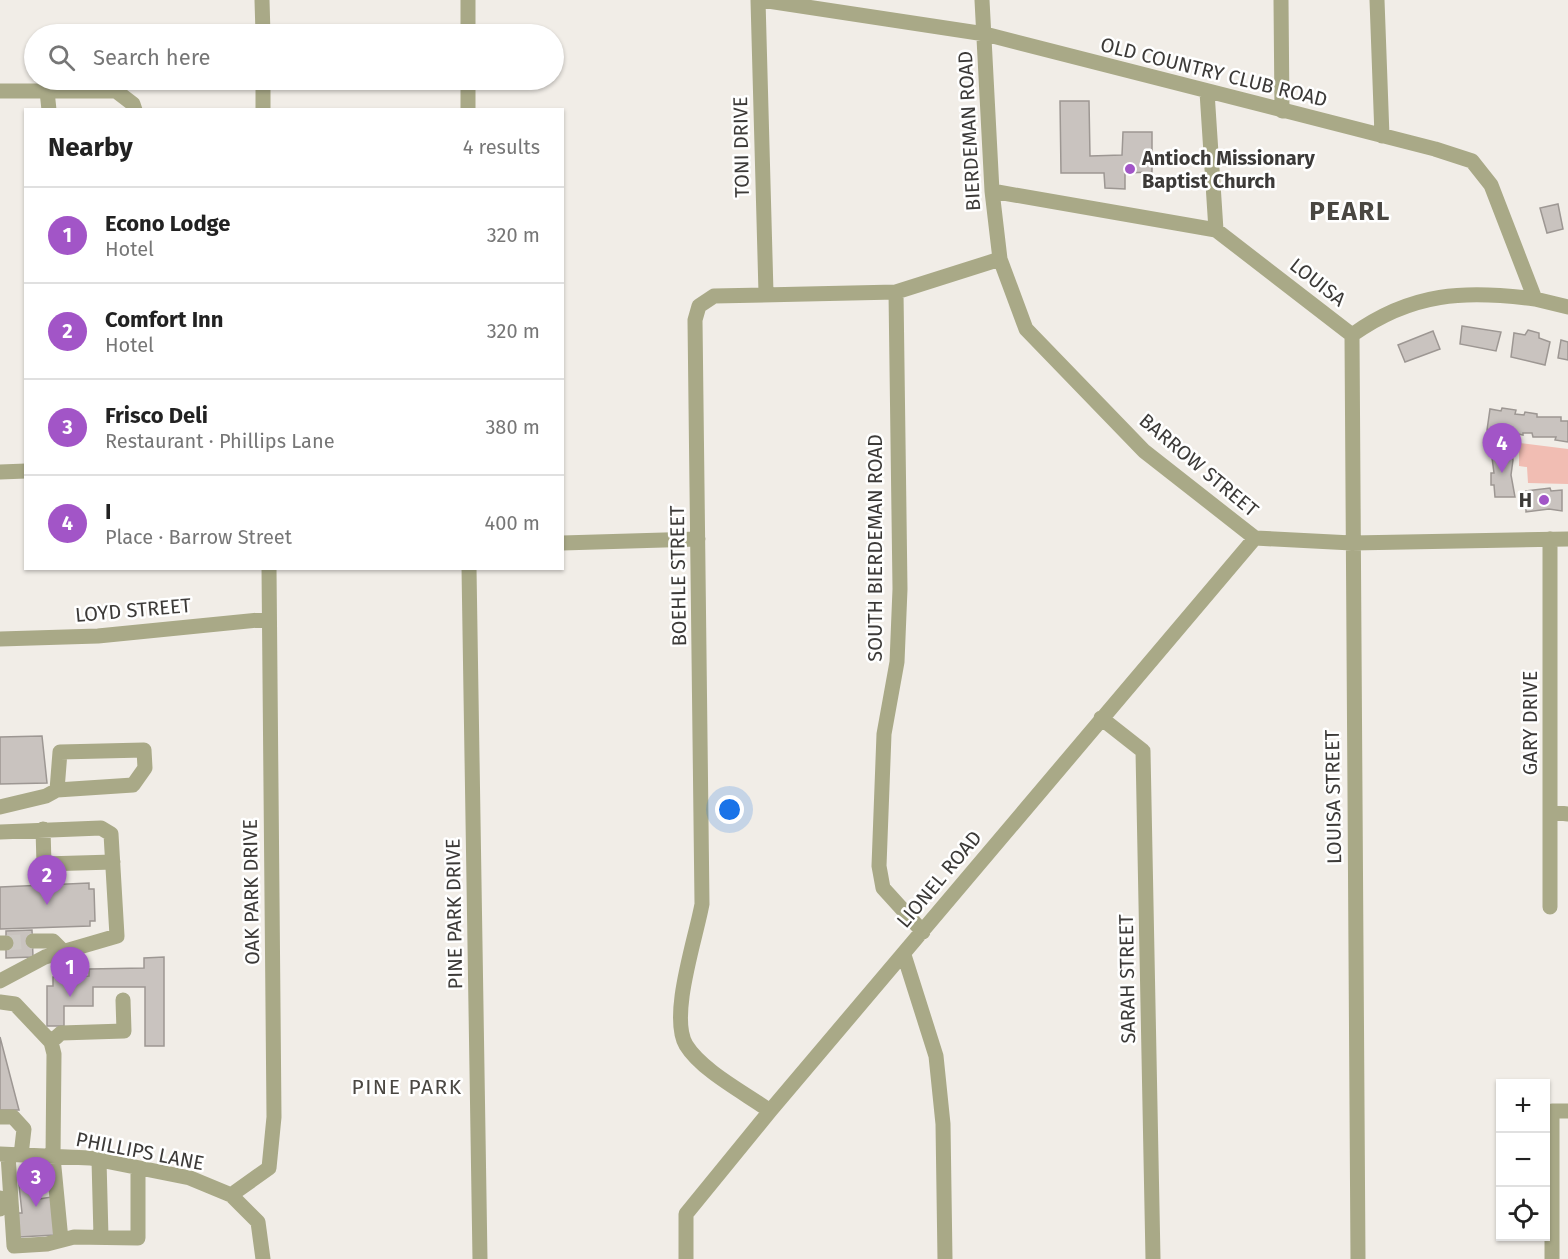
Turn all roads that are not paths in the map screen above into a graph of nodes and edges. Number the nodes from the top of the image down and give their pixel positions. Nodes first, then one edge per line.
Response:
1 (262, 0) edge
2 (468, 0) edge
3 (760, 0) edge
4 (982, 0) edge
5 (1281, 0) edge
6 (1377, 0) edge
7 (262, 24) edge
8 (468, 24) edge
9 (985, 34) junction
10 (263, 90) edge
11 (468, 90) edge
12 (0, 91) edge
13 (47, 91) junction
14 (1208, 92) junction
15 (49, 108) edge
16 (134, 108) edge
17 (263, 108) edge
18 (468, 108) edge
19 (1282, 111) junction
20 (1382, 136) junction
21 (992, 190) junction
22 (1215, 230) junction
23 (1000, 259) junction
24 (896, 292) junction
25 (766, 293) junction
26 (1535, 299) junction
27 (1568, 307) edge
28 (1352, 335) junction
29 (24, 471) edge
30 (0, 472) edge
31 (1255, 538) junction
32 (698, 539) junction
33 (1550, 539) junction
34 (1568, 539) edge
35 (564, 543) edge
36 (1352, 543) junction
37 (269, 570) edge
38 (469, 570) edge
39 (269, 619) junction
40 (0, 639) edge
41 (1101, 718) junction
42 (57, 790) junction
43 (0, 807) edge
44 (1552, 812) junction
45 (1568, 814) edge
46 (43, 829) junction
47 (0, 832) edge
48 (113, 862) junction
49 (1550, 908) dead end
50 (923, 932) junction
51 (33, 941) tunnel mouth
52 (63, 951) junction
53 (904, 955) junction
54 (0, 981) edge
55 (123, 1000) dead end
56 (0, 1002) edge
57 (51, 1042) junction
58 (770, 1111) junction
59 (1568, 1111) edge
60 (0, 1117) edge
61 (10, 1155) edge
62 (53, 1157) junction
63 (99, 1160) junction
64 (138, 1167) junction
65 (231, 1195) junction
66 (0, 1198) edge
67 (0, 1209) edge
68 (101, 1237) junction
69 (61, 1240) junction
70 (263, 1259) edge
71 (480, 1259) edge
72 (686, 1259) edge
73 (945, 1259) edge
74 (1153, 1259) edge
75 (1358, 1259) edge
76 (1552, 1259) edge

1 - 7 street
2 - 8 street
3 - 9 street, OLD COUNTRY CLUB ROAD
3 - 25 street, TONI DRIVE
4 - 9 street, BIERDEMAN ROAD
5 - 19 street
6 - 20 street
9 - 14 street, OLD COUNTRY CLUB ROAD
9 - 21 street, BIERDEMAN ROAD
10 - 17 street
11 - 18 street
12 - 13 street
13 - 15 street
13 - 16 street
14 - 19 street, OLD COUNTRY CLUB ROAD
14 - 22 street
19 - 20 street, OLD COUNTRY CLUB ROAD
20 - 26 street, OLD COUNTRY CLUB ROAD
21 - 22 street
21 - 23 street, BIERDEMAN ROAD
22 - 28 street, LOUISA
23 - 24 street, BOEHLE STREET
23 - 31 street, BARROW STREET
24 - 25 street, BOEHLE STREET
24 - 50 street, SOUTH BIERDEMAN ROAD
25 - 32 street, BOEHLE STREET
26 - 27 street
26 - 28 street, LOUISA
28 - 36 street, LOUISA STREET
29 - 30 street
31 - 36 street, BARROW STREET
31 - 41 street, LIONEL ROAD
32 - 35 street
32 - 58 street, BOEHLE STREET
33 - 34 street, BARROW STREET
33 - 36 street, BARROW STREET
33 - 44 street, GARY DRIVE
36 - 75 street, LOUISA STREET
37 - 39 street, OAK PARK DRIVE
38 - 71 street, PINE PARK DRIVE
39 - 40 street, LOYD STREET
39 - 65 street, OAK PARK DRIVE
41 - 50 street, LIONEL ROAD
41 - 74 street, SARAH STREET
42 - 42 street
42 - 43 street
44 - 45 street
44 - 49 street, GARY DRIVE
46 - 47 street
46 - 48 street
46 - 48 street
48 - 52 street
50 - 53 street, LIONEL ROAD
51 - 52 street
52 - 54 street
53 - 58 street, LIONEL ROAD
53 - 73 street
55 - 57 street
56 - 57 street
57 - 62 street
58 - 72 street, LIONEL ROAD
59 - 76 street
60 - 61 street
61 - 62 street, PHILLIPS LANE
61 - 69 street
62 - 63 street, PHILLIPS LANE
62 - 69 street
63 - 64 street, PHILLIPS LANE
63 - 68 street
64 - 65 street, PHILLIPS LANE
64 - 68 street
65 - 70 street, PHILLIPS LANE
66 - 67 street
68 - 69 street

